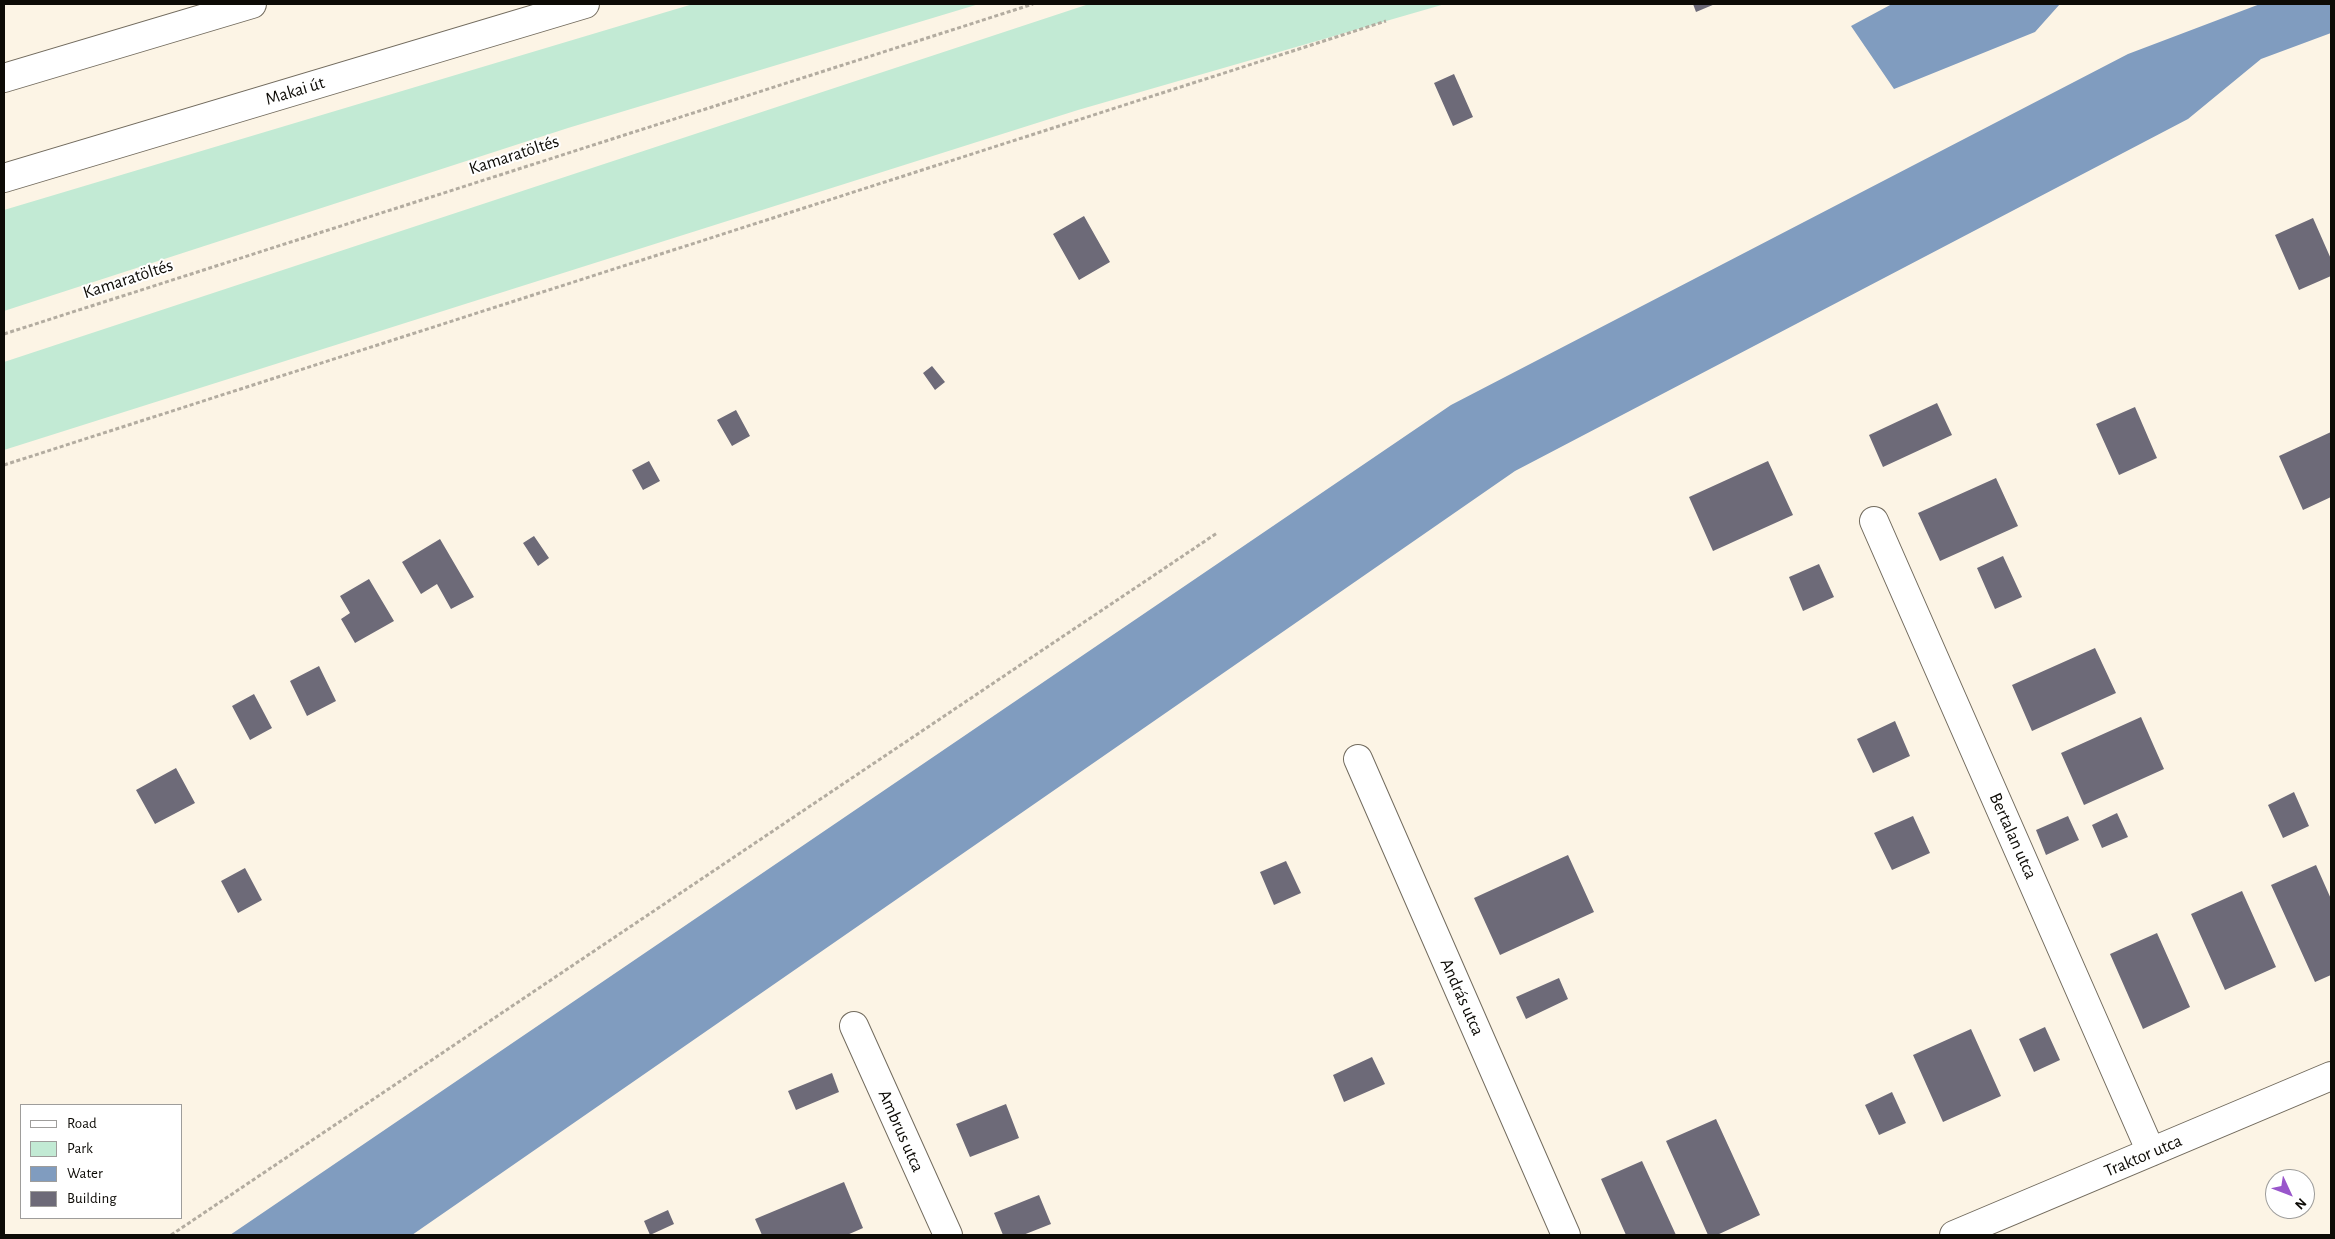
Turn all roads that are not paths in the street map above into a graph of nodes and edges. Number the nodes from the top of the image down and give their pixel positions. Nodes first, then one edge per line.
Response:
1 (252, 4) edge
2 (585, 4) edge
3 (4, 78) edge
4 (4, 178) edge
5 (1874, 521) dead end
6 (1358, 759) dead end
7 (854, 1026) dead end
8 (2331, 1076) edge
9 (2152, 1152) junction
10 (948, 1235) edge
11 (1566, 1235) edge
12 (1954, 1235) edge

1 - 3 street
2 - 4 street, Makai út
5 - 9 street, Bertalan utca
6 - 11 street, András utca
7 - 10 street, Ambrus utca
8 - 9 street, Traktor utca
9 - 12 street, Traktor utca

